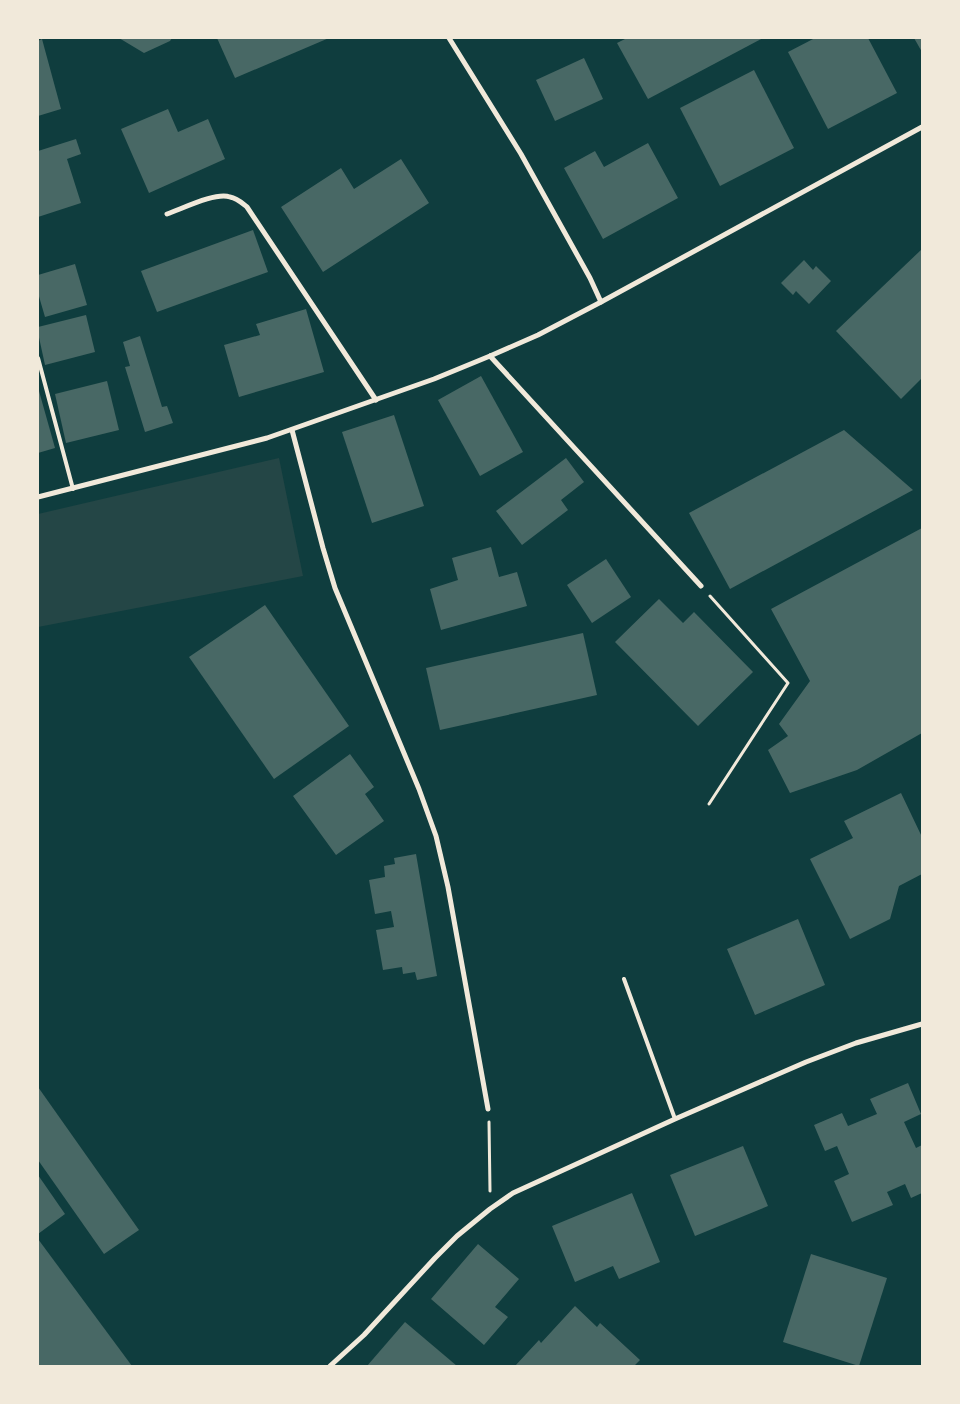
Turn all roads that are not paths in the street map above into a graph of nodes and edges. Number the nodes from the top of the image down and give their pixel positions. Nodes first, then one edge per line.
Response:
1 (448, 38) edge
2 (922, 127) edge
3 (167, 214) dead end
4 (602, 302) junction
5 (490, 356) junction
6 (38, 358) edge
7 (376, 400) junction
8 (292, 430) junction
9 (73, 489) junction
10 (38, 497) edge
11 (701, 586) road end
12 (624, 979) dead end
13 (922, 1024) edge
14 (488, 1109) road end
15 (675, 1119) junction
16 (330, 1366) edge

1 - 4 street
2 - 4 street
3 - 7 street
4 - 5 street
5 - 7 street
5 - 11 street
6 - 9 lane
7 - 8 street
8 - 9 street
8 - 14 street
9 - 10 street
12 - 15 lane
13 - 15 street
15 - 16 street

